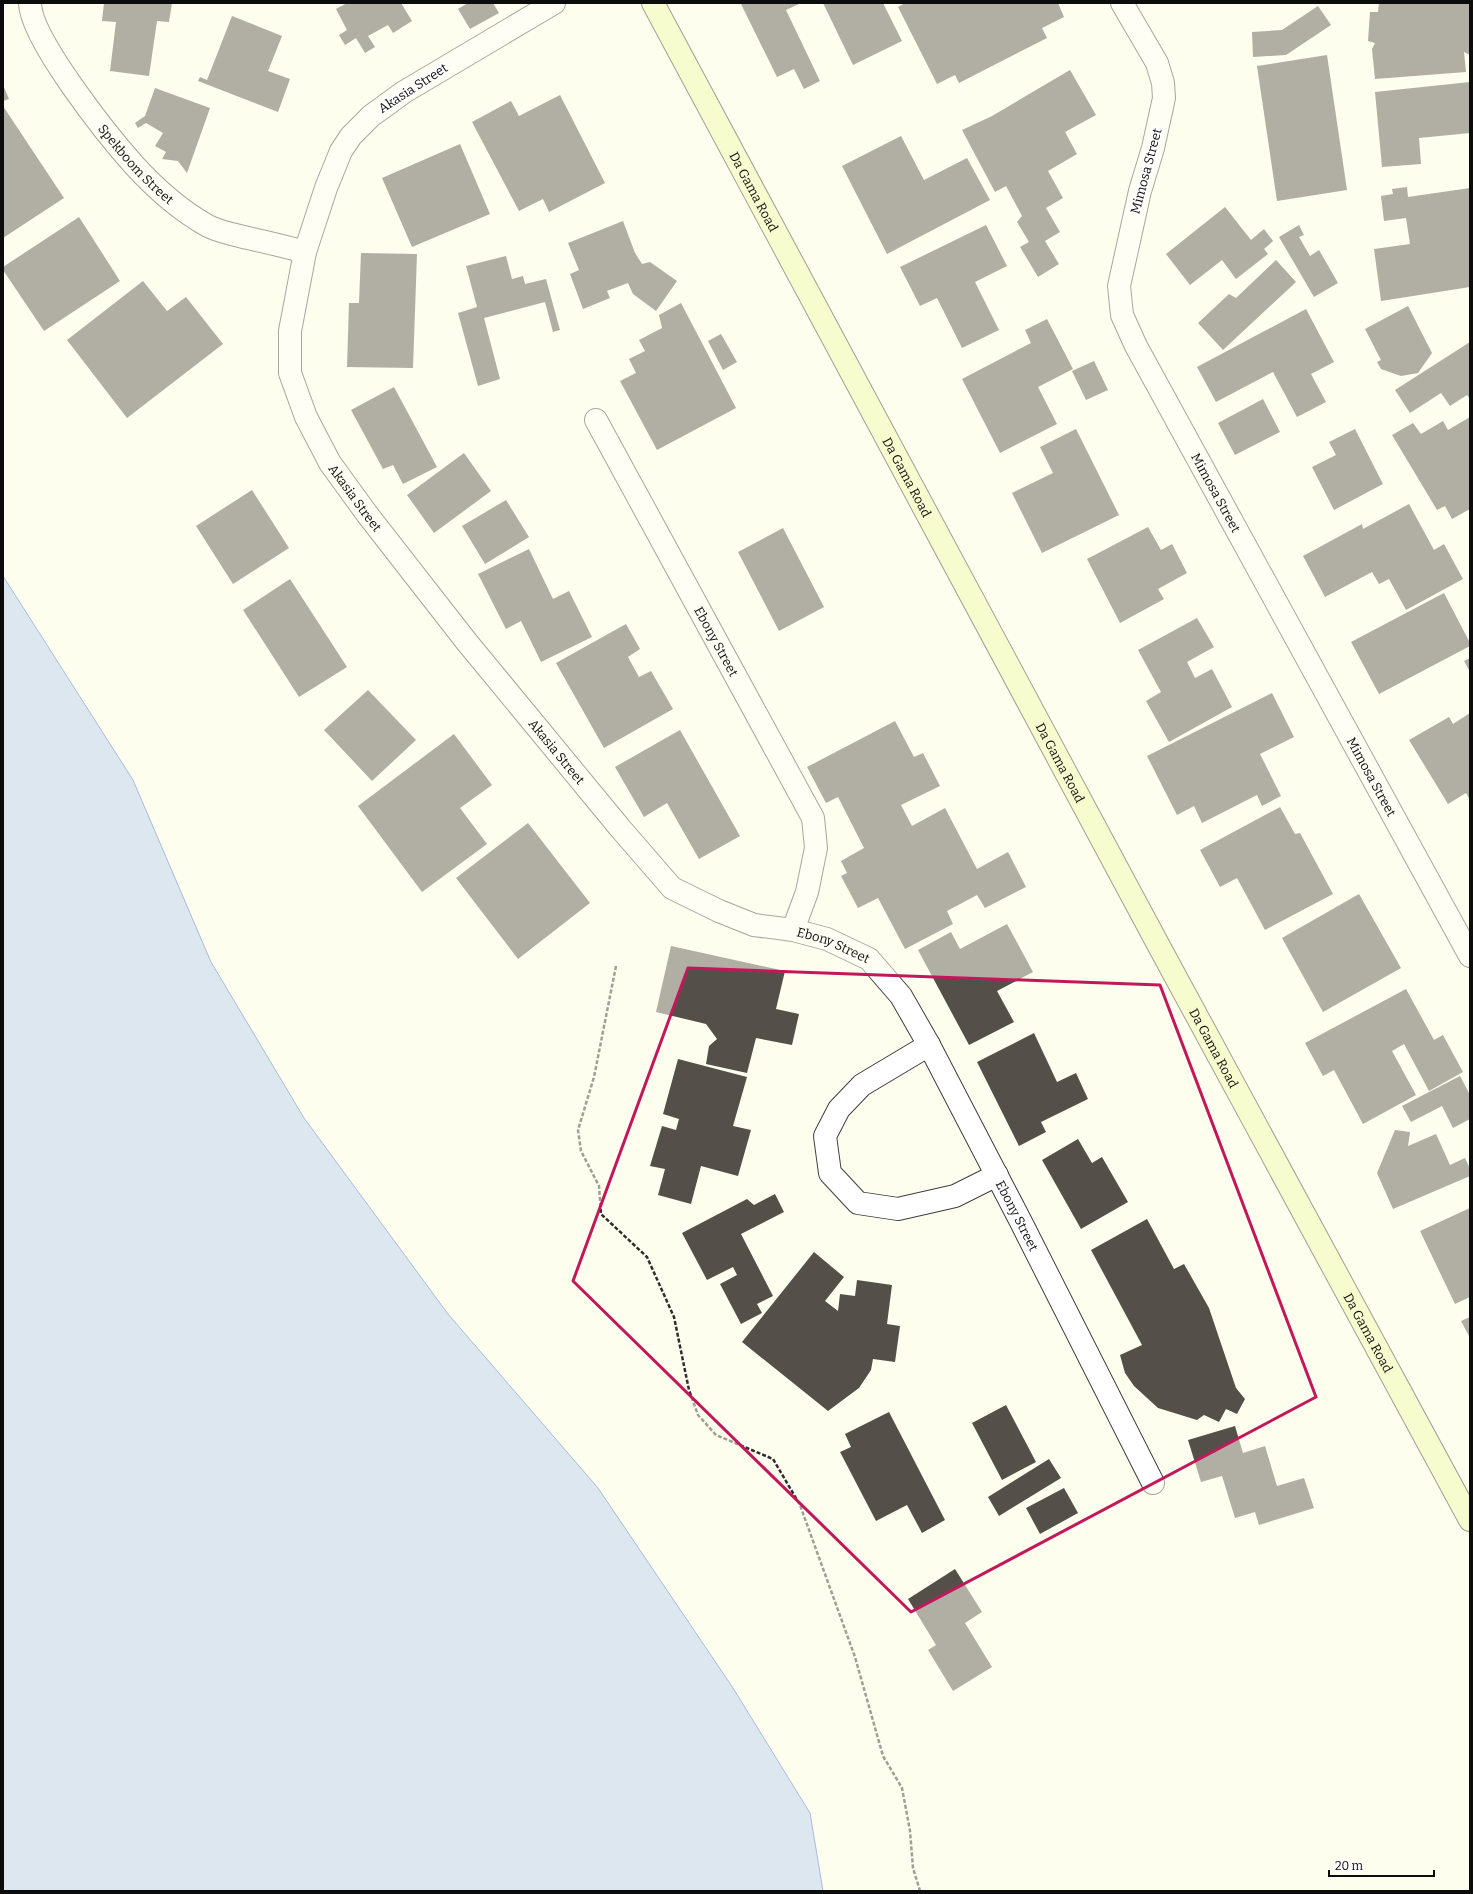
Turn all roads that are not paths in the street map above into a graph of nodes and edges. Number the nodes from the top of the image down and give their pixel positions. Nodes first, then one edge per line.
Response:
1 (30, 3) edge
2 (554, 3) edge
3 (653, 3) edge
4 (1122, 3) edge
5 (305, 252) junction
6 (596, 420) dead end
7 (793, 930) junction
8 (1470, 956) edge
9 (929, 1045) junction
10 (997, 1175) junction
11 (1153, 1483) dead end
12 (1470, 1520) edge

1 - 5 street, Spekboom Street
2 - 5 street, Akasia Street
3 - 12 street, Da Gama Road
4 - 8 street, Mimosa Street
5 - 7 street, Akasia Street
6 - 7 street, Ebony Street
7 - 9 street, Ebony Street
9 - 10 street, Ebony Street
9 - 10 street
10 - 11 street, Ebony Street

